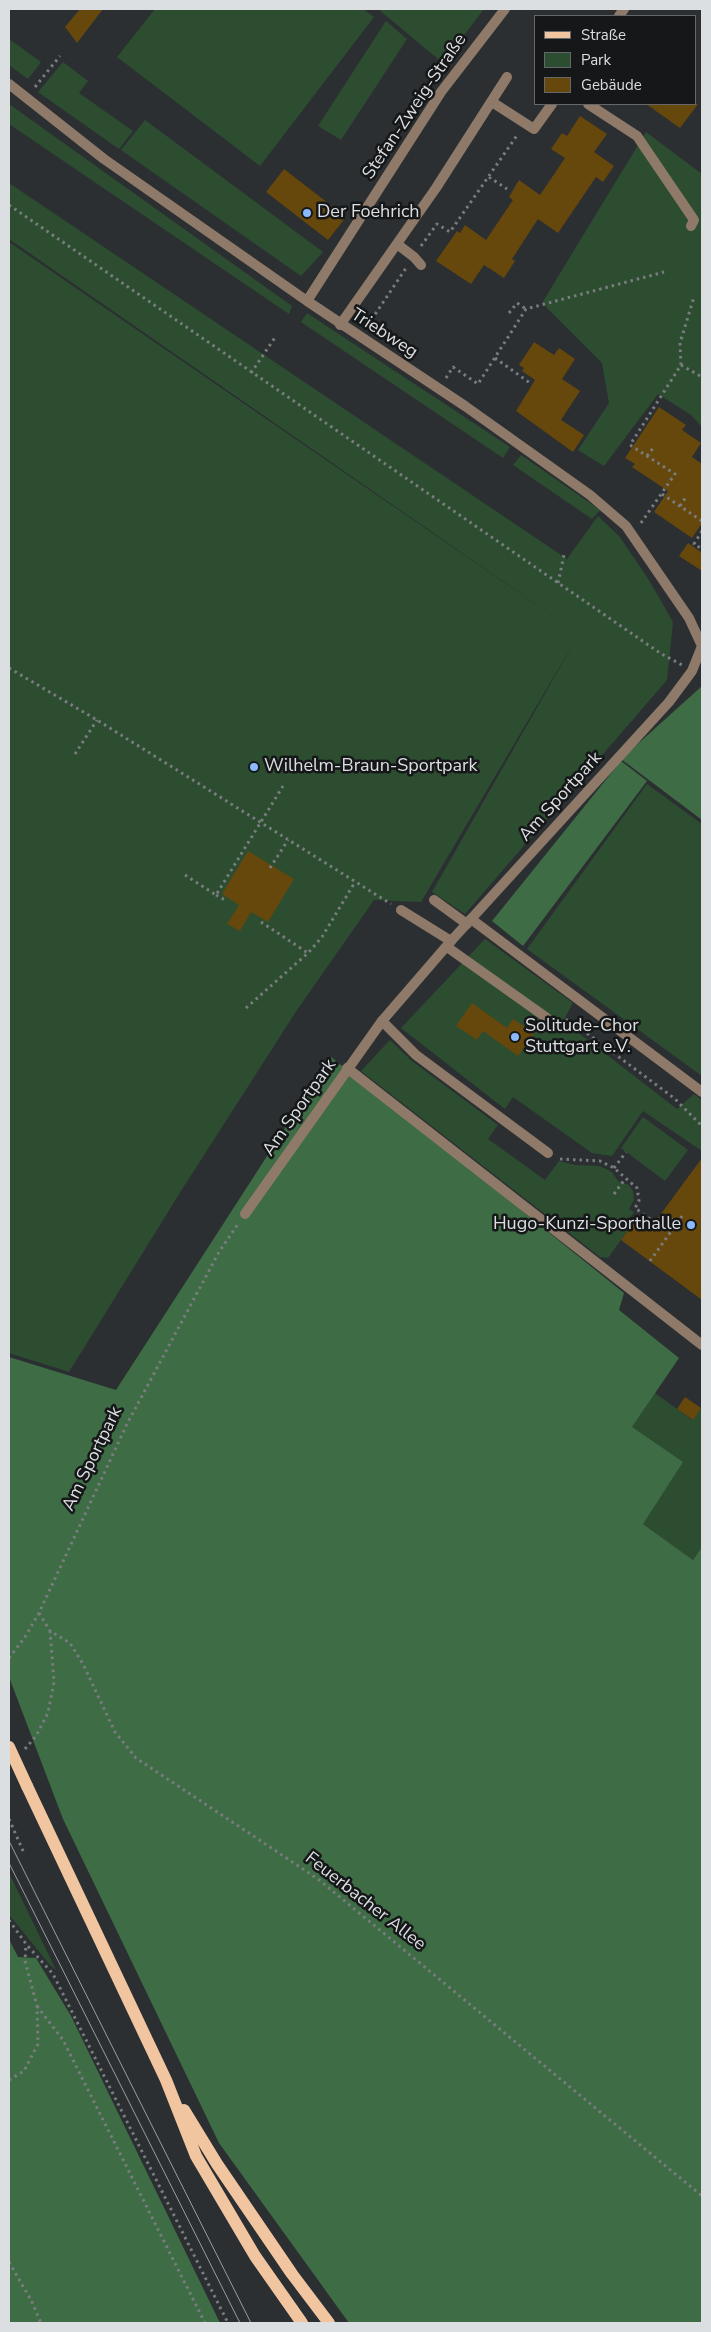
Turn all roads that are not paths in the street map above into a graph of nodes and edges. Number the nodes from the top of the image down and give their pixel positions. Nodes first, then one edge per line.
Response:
1 (505, 9) edge
2 (508, 77) dead end
3 (9, 84) edge
4 (492, 102) junction
5 (551, 105) edge
6 (590, 105) edge
7 (691, 226) dead end
8 (397, 244) junction
9 (421, 265) dead end
10 (306, 302) junction
11 (340, 324) junction
12 (702, 646) edge
13 (434, 900) dead end
14 (401, 910) road end
15 (469, 921) junction
16 (449, 944) junction
17 (547, 1018) road end
18 (382, 1021) junction
19 (347, 1068) junction
20 (702, 1092) edge
21 (548, 1153) dead end
22 (244, 1214) road end
23 (702, 1345) edge
24 (9, 1747) edge
25 (166, 2080) junction
26 (302, 2323) edge
27 (329, 2323) edge

1 - 10 street, Stefan-Zweig-Straße
2 - 4 street
3 - 10 street, Triebweg
4 - 5 street
4 - 8 street
6 - 7 street
8 - 9 street
8 - 11 street
10 - 11 street, Triebweg
11 - 12 street, Triebweg
12 - 15 street, Am Sportpark
13 - 15 street
14 - 16 street
15 - 16 street, Am Sportpark
15 - 20 street
16 - 17 street
16 - 18 street, Am Sportpark
18 - 19 street, Am Sportpark
18 - 21 street
19 - 22 street, Am Sportpark
19 - 23 street
24 - 25 main road, bridge
25 - 26 main road
25 - 27 main road

